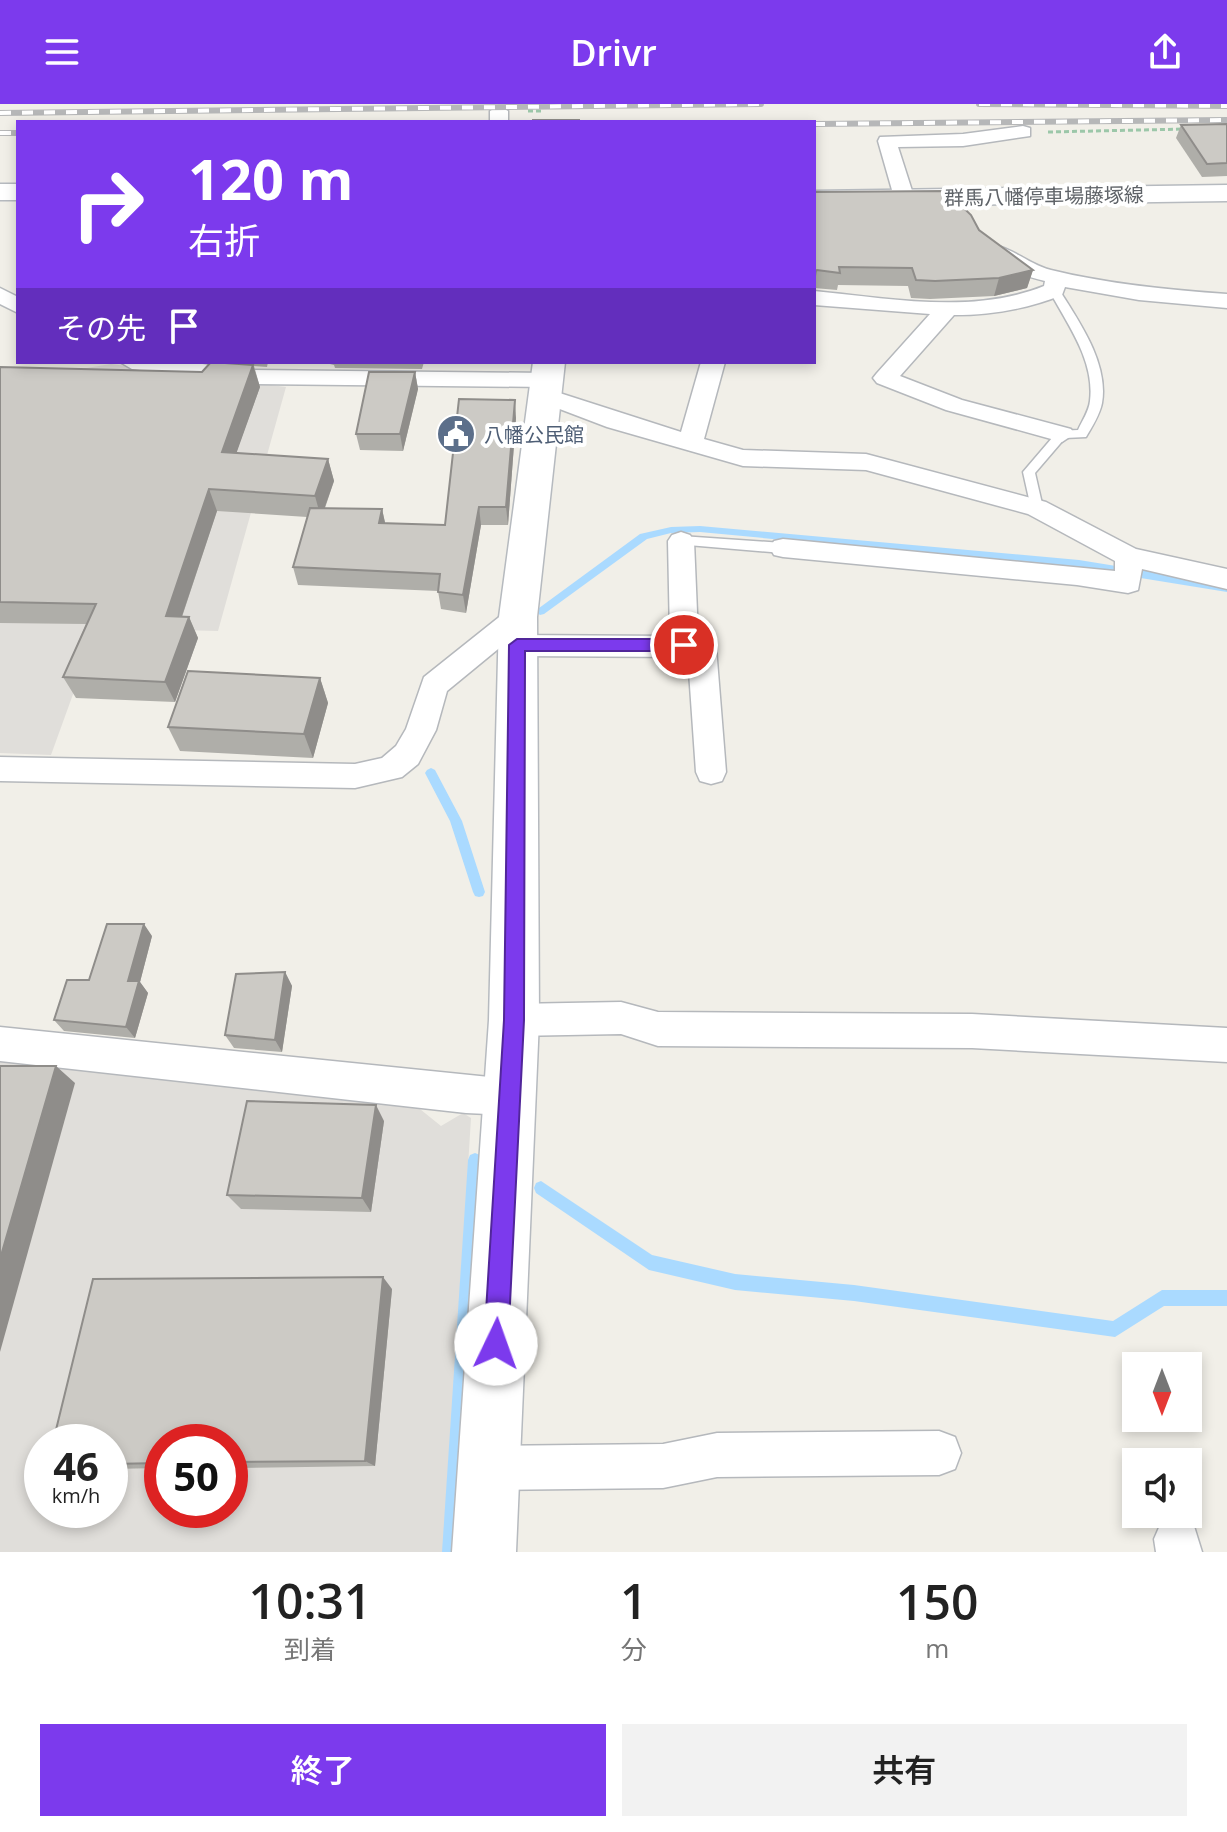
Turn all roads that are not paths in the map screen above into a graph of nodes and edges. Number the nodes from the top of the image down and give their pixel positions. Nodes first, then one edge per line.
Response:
1 (1023, 132) road end
2 (1227, 193) edge
3 (904, 197) junction
4 (944, 197) junction
5 (816, 199) edge
6 (1055, 283) junction
7 (816, 298) edge
8 (1227, 301) edge
9 (949, 307) junction
10 (148, 364) edge
11 (712, 364) edge
12 (546, 379) edge
13 (1062, 434) junction
14 (690, 444) junction
15 (1037, 508) junction
16 (681, 541) joint
17 (783, 548) joint
18 (1129, 557) junction
19 (1227, 579) edge
20 (518, 631) junction
21 (684, 645) junction
22 (0, 769) edge
23 (711, 772) dead end
24 (514, 1020) junction
25 (0, 1044) edge
26 (1227, 1045) edge
27 (509, 1097) junction
28 (939, 1453) dead end
29 (490, 1468) junction
30 (484, 1552) edge

1 - 3 street
2 - 4 main road, 群馬八幡停車場藤塚線
3 - 4 main road, 群馬八幡停車場藤塚線
3 - 5 main road, 群馬八幡停車場藤塚線
4 - 6 street
6 - 8 street
6 - 9 street
6 - 13 lane
7 - 9 street
9 - 13 street
10 - 12 street
11 - 14 street
12 - 14 street
12 - 20 main road
13 - 15 lane
14 - 15 street
15 - 18 street
16 - 17 lane
16 - 21 street
17 - 18 street
18 - 19 street
20 - 21 street
20 - 22 street
20 - 24 main road
21 - 23 street
24 - 26 street
24 - 27 main road
25 - 27 street
27 - 29 main road
28 - 29 street
29 - 30 main road

